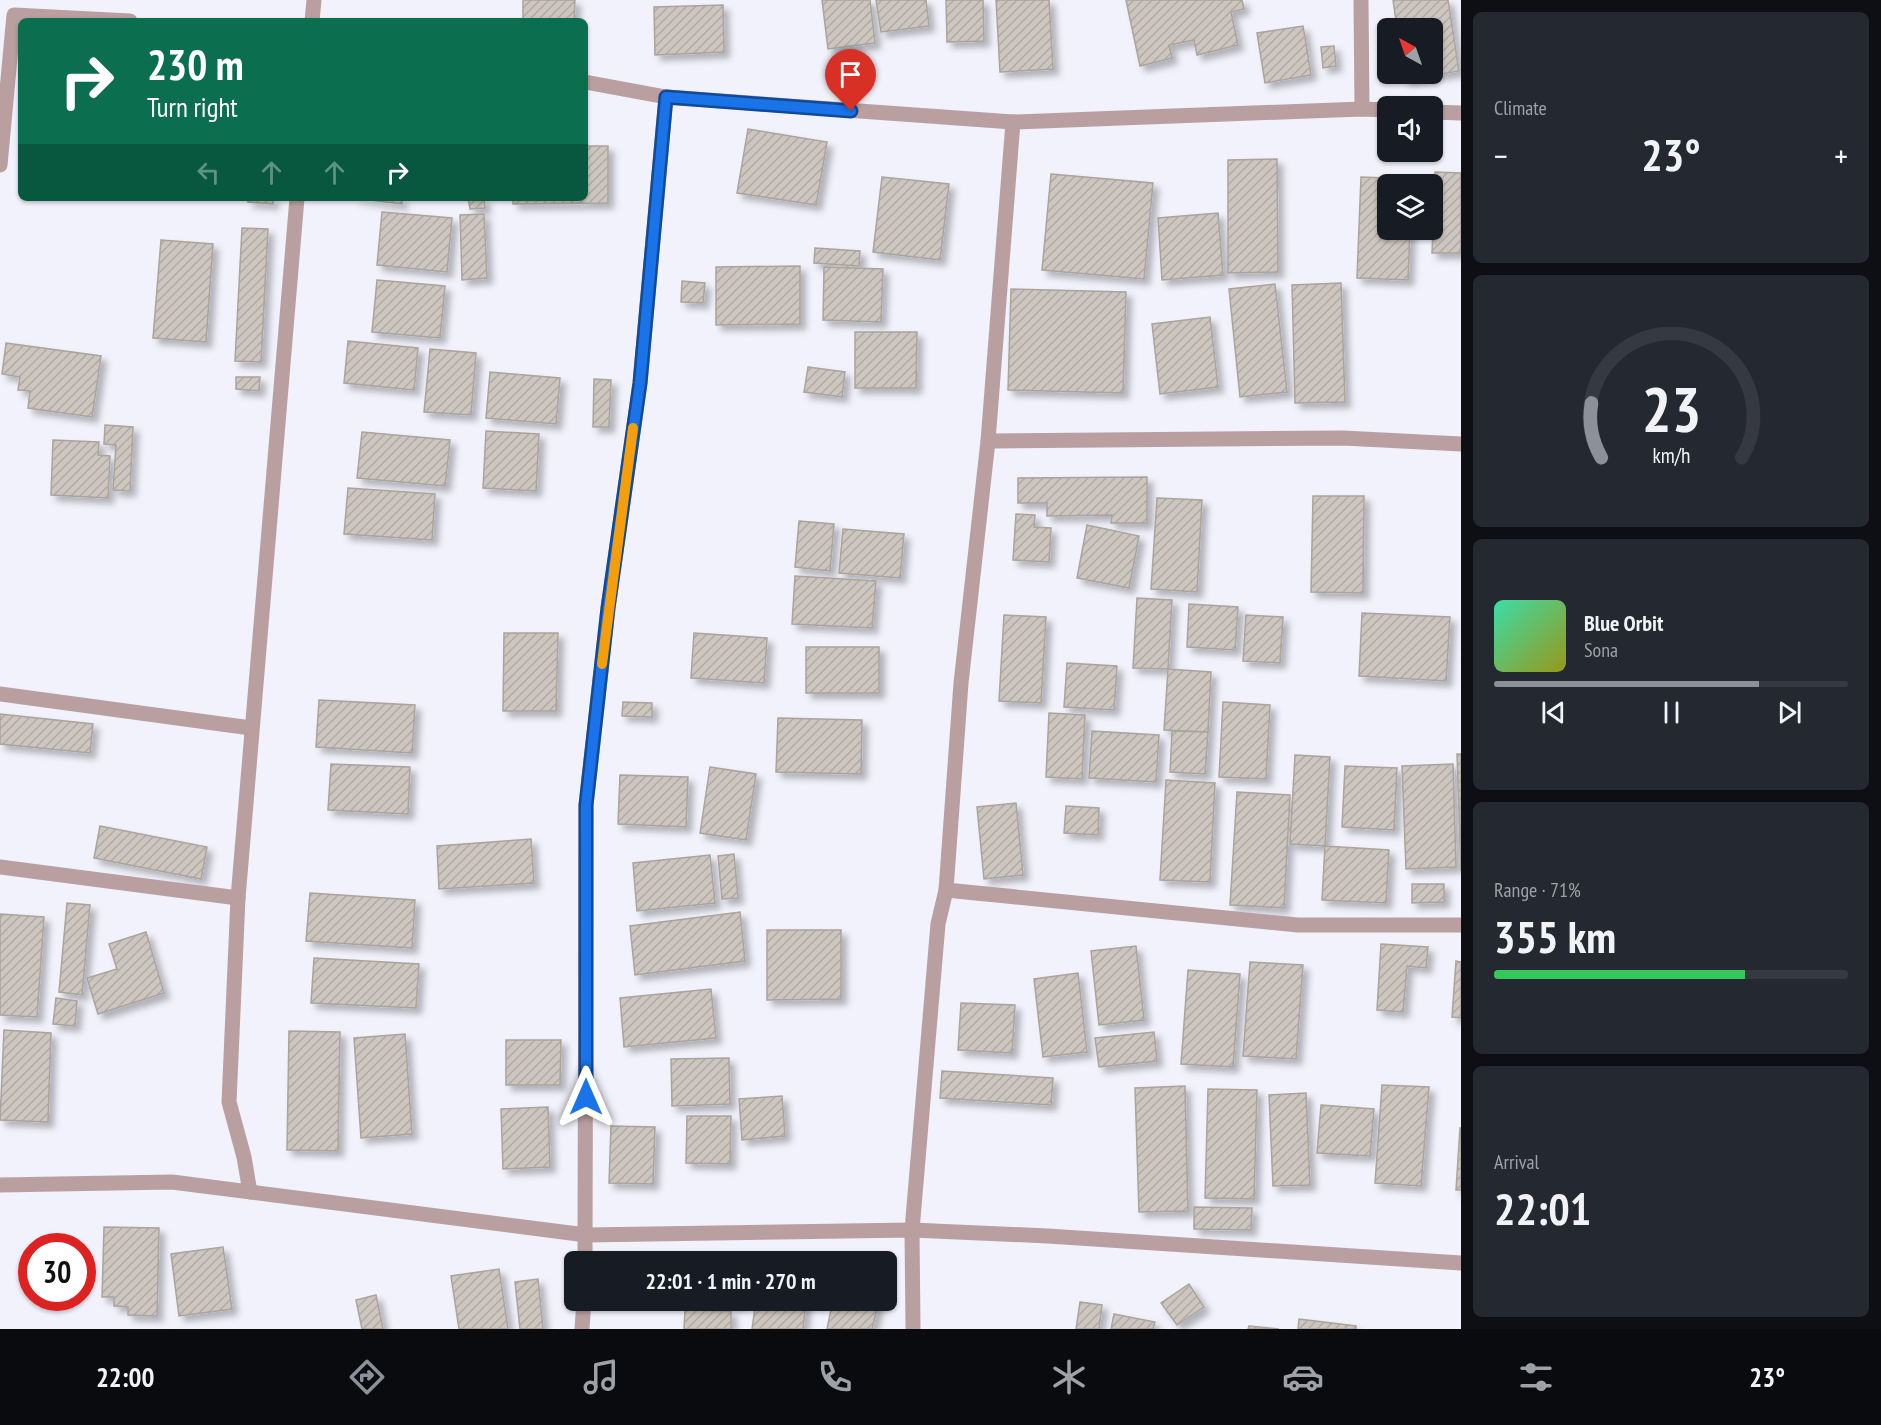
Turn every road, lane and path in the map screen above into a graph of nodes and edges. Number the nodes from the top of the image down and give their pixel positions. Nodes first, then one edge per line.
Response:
1 (314, 0) edge
2 (1361, 0) edge
3 (72, 18) edge
4 (312, 18) edge
5 (588, 83) edge
6 (666, 97) junction
7 (1362, 109) junction
8 (1377, 110) edge
9 (1443, 112) edge
10 (1461, 112) edge
11 (1013, 122) junction
12 (0, 165) edge
13 (297, 201) edge
14 (988, 441) junction
15 (1461, 444) edge
16 (0, 694) edge
17 (251, 728) junction
18 (0, 867) edge
19 (946, 890) junction
20 (238, 898) junction
21 (1461, 925) edge
22 (0, 1185) edge
23 (250, 1192) junction
24 (912, 1230) junction
25 (586, 1235) junction
26 (585, 1251) edge
27 (1461, 1263) edge
28 (583, 1311) edge
29 (582, 1329) edge
30 (913, 1329) edge

1 - 4 street
2 - 7 street
3 - 12 street
5 - 6 street
6 - 11 street
6 - 25 street
7 - 8 street
7 - 11 street
9 - 10 street
11 - 14 street
13 - 17 street
14 - 15 street
14 - 19 street
16 - 17 street
17 - 20 street
18 - 20 street
19 - 21 street
19 - 24 street
20 - 23 street
22 - 23 street
23 - 25 street
24 - 25 street
24 - 27 street
24 - 30 street
25 - 26 street
28 - 29 street

